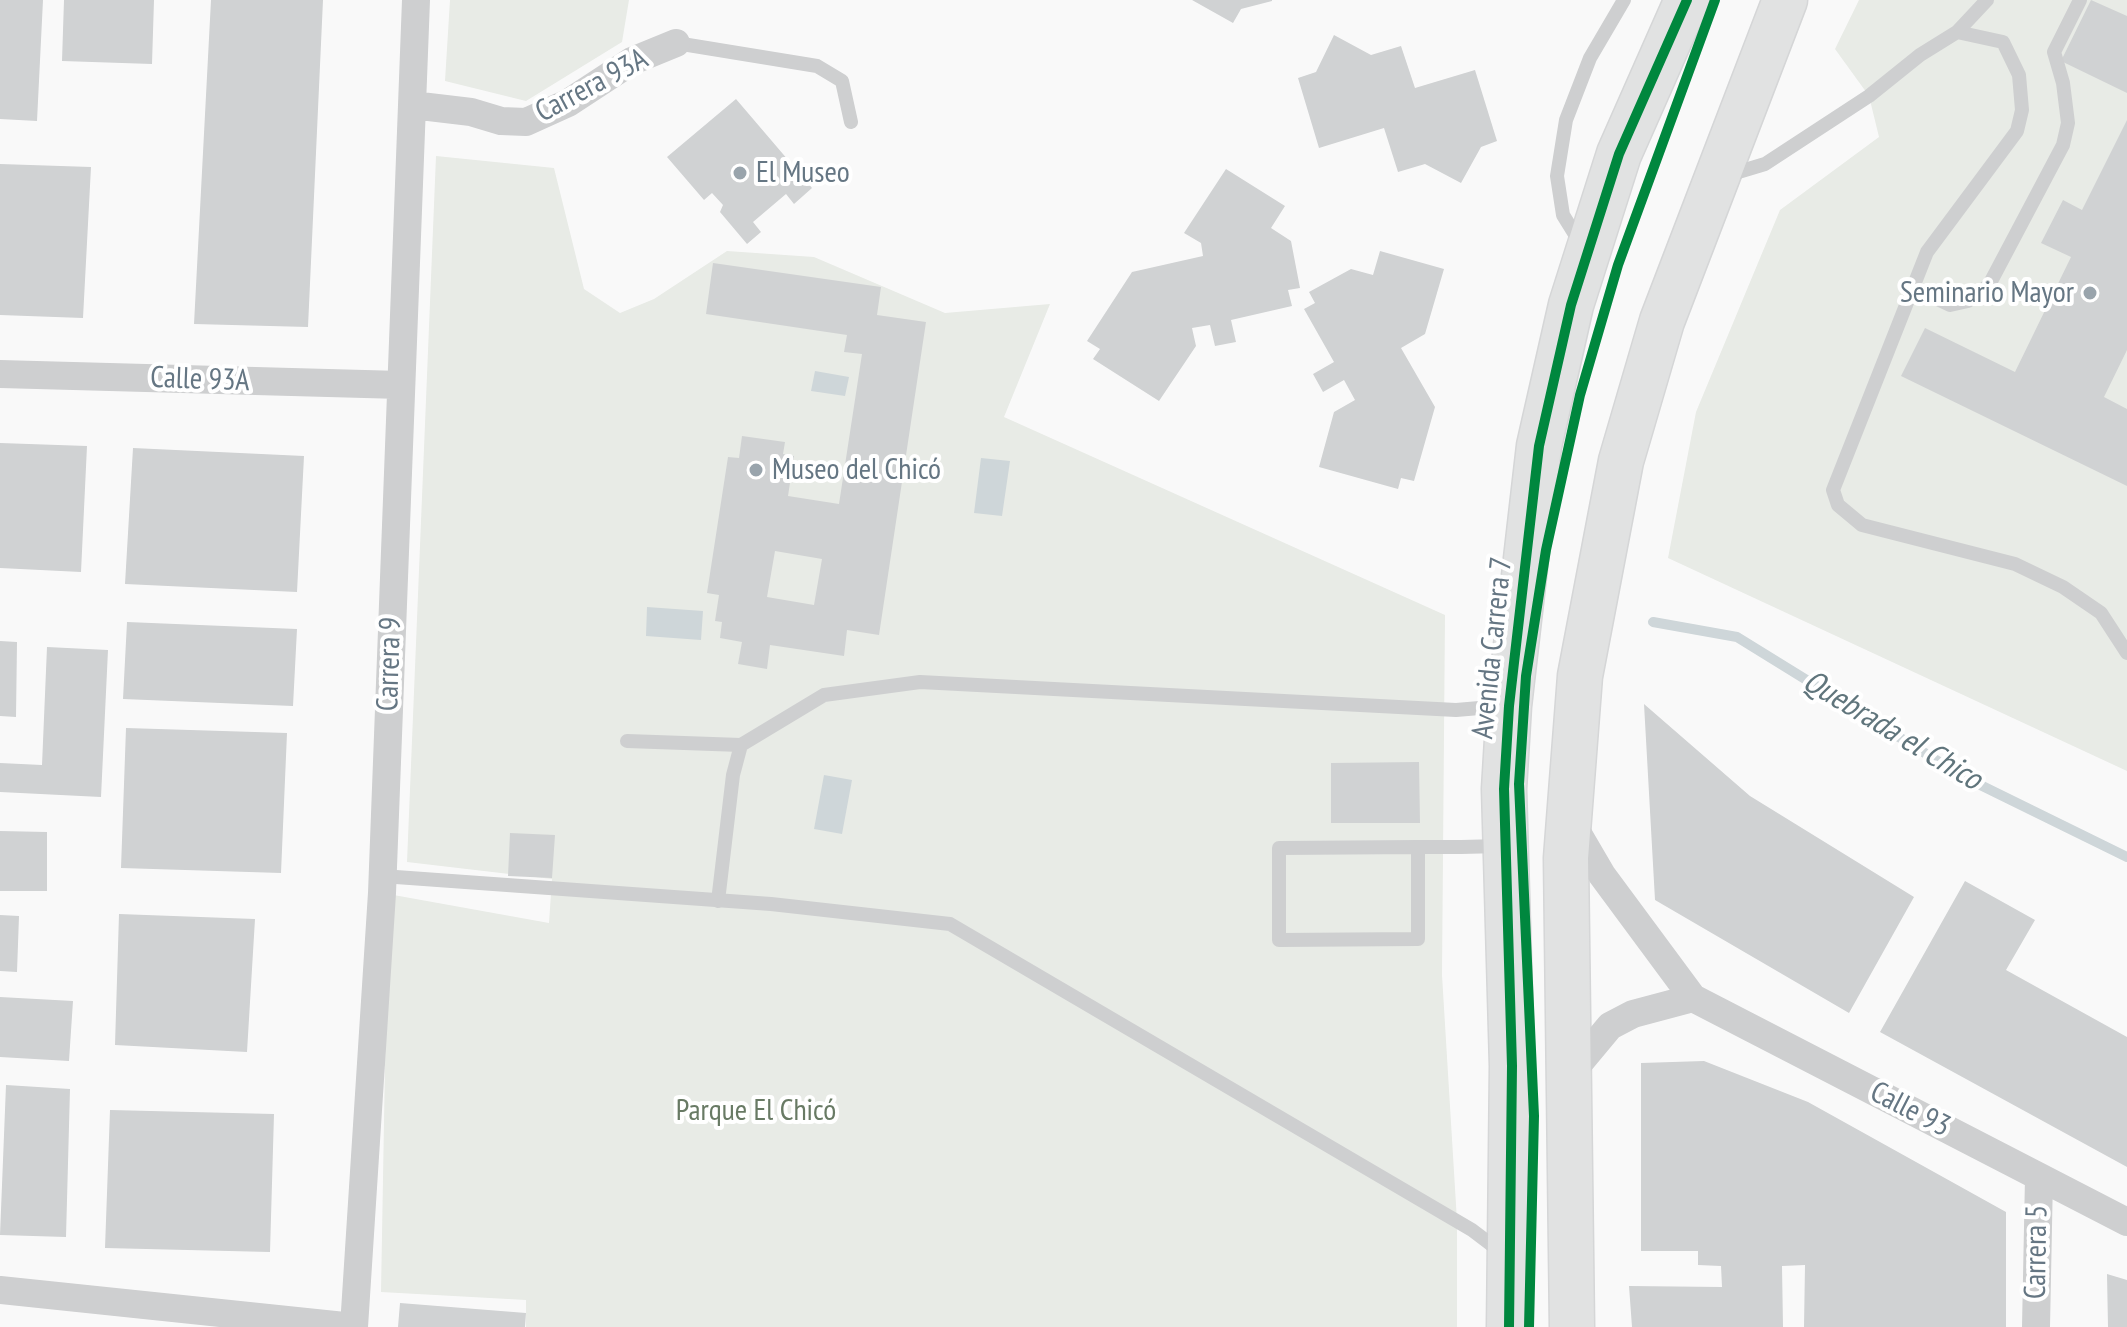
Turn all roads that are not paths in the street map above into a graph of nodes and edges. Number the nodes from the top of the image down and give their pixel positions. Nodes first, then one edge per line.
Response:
1 (416, 0) edge
2 (1624, 0) edge
3 (1687, 0) edge
4 (1785, 0) edge
5 (1987, 0) edge
6 (2080, 0) edge
7 (1957, 32) junction
8 (676, 43) joint
9 (412, 105) junction
10 (851, 122) dead end
11 (1714, 179) junction
12 (1586, 253) junction
13 (1914, 288) junction
14 (0, 374) edge
15 (401, 385) junction
16 (2127, 653) edge
17 (1509, 706) junction
18 (627, 741) dead end
19 (741, 745) junction
20 (1567, 815) junction
21 (1505, 846) junction
22 (1418, 847) junction
23 (382, 876) junction
24 (718, 901) junction
25 (1693, 998) junction
26 (1570, 1074) junction
27 (2039, 1177) junction
28 (2127, 1222) edge
29 (1510, 1258) junction
30 (0, 1290) edge
31 (354, 1327) edge
32 (1509, 1327) edge
33 (1572, 1327) edge
34 (2036, 1327) edge

1 - 9 street, Carrera 9
2 - 12 lane
3 - 12 main road, Avenida Carrera 7
4 - 11 main road
5 - 7 lane
6 - 13 lane
7 - 11 lane
7 - 13 lane
8 - 9 street, Carrera 93A
8 - 10 lane
9 - 15 street, Carrera 9
11 - 20 main road
12 - 17 main road, Avenida Carrera 7
13 - 16 lane
14 - 15 street, Calle 93A
15 - 23 street, Carrera 9
17 - 19 lane
17 - 21 main road, Avenida Carrera 7
18 - 19 lane
19 - 24 lane
20 - 25 street, Calle 93
20 - 26 main road
21 - 22 lane
21 - 29 main road, Avenida Carrera 7
22 - 22 lane
23 - 24 lane
23 - 31 street, Carrera 9
24 - 29 lane
25 - 26 street
25 - 27 street, Calle 93
26 - 33 main road
27 - 28 street, Calle 93
27 - 34 street, Carrera 5
29 - 32 main road, Avenida Carrera 7
30 - 31 street

